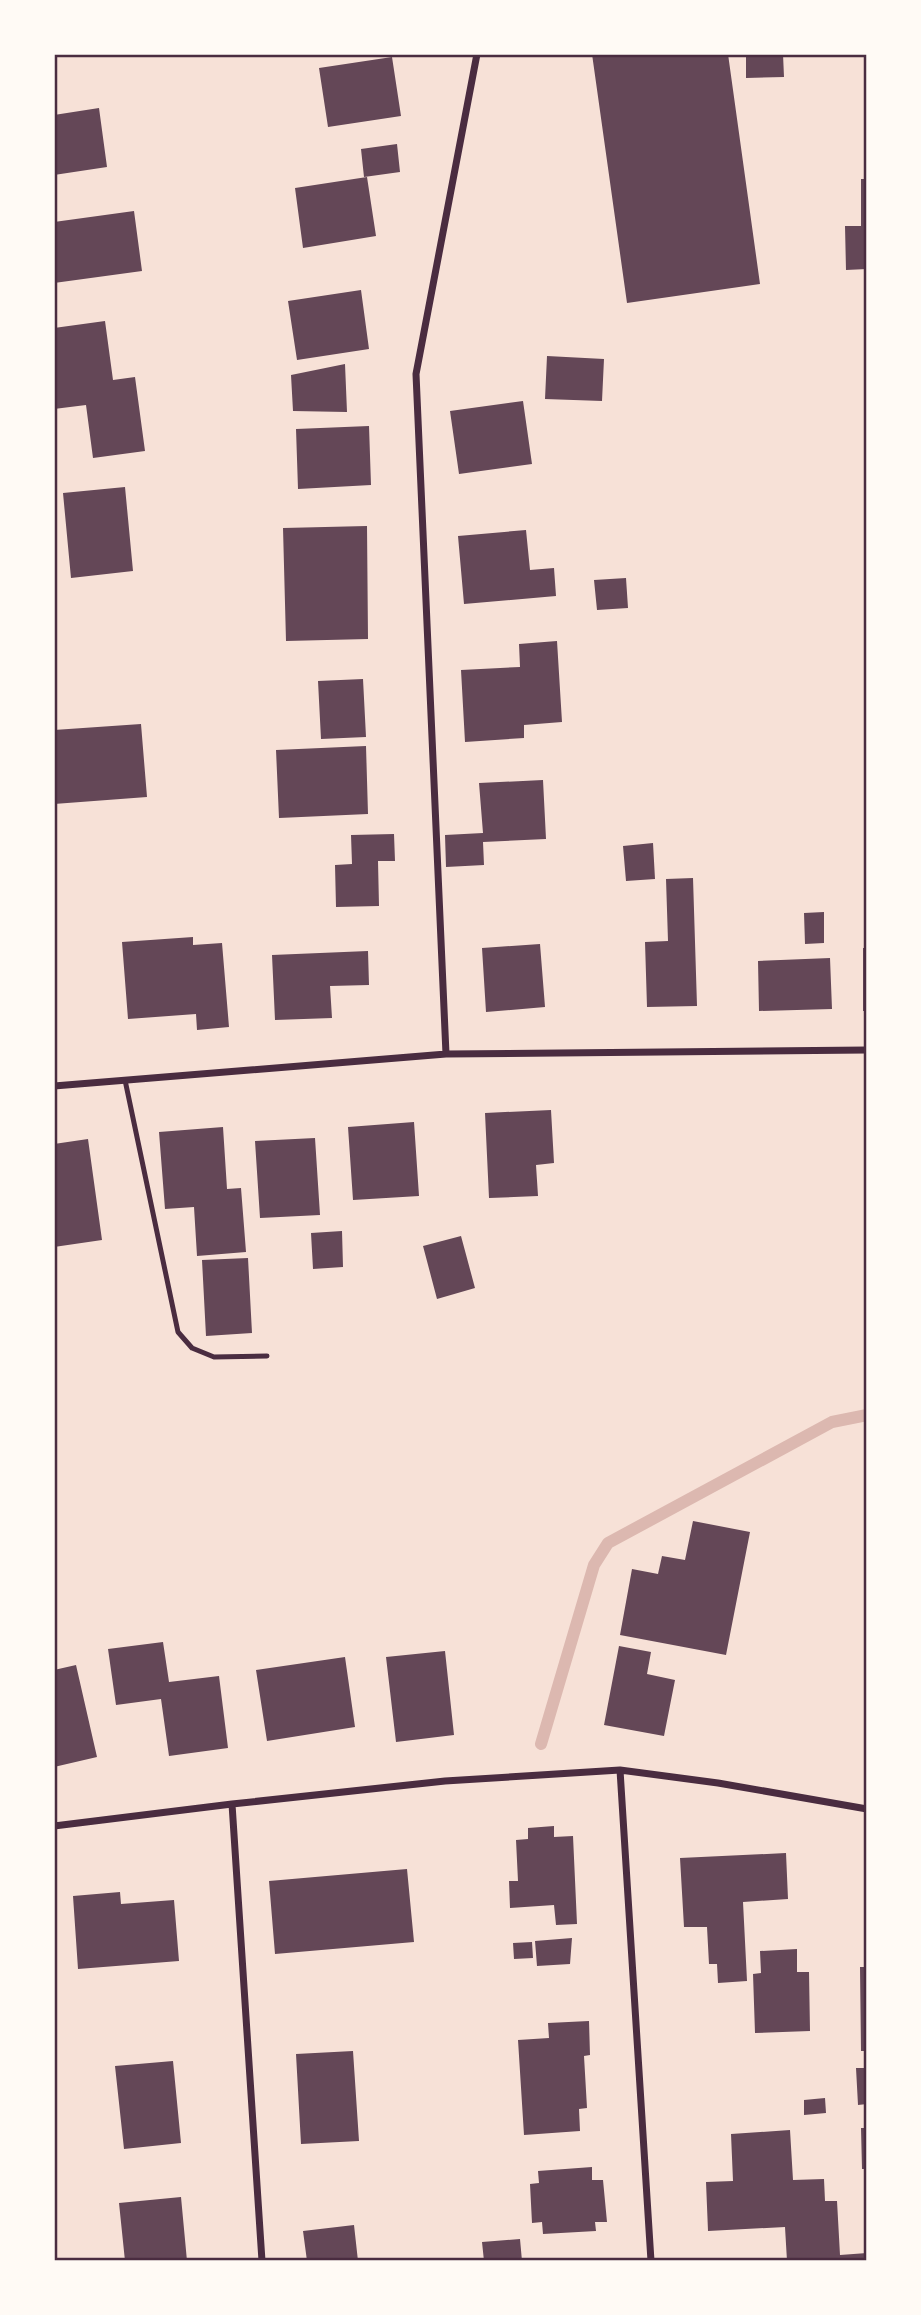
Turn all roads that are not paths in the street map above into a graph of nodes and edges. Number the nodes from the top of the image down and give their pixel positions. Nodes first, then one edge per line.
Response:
1 (477, 54) edge
2 (867, 1050) edge
3 (446, 1054) junction
4 (125, 1080) junction
5 (54, 1086) edge
6 (267, 1356) dead end
7 (621, 1770) junction
8 (232, 1804) junction
9 (867, 1809) edge
10 (54, 1826) edge
11 (262, 2261) edge
12 (650, 2261) edge

1 - 3 street
2 - 3 street
3 - 4 street
4 - 5 street
4 - 6 lane
7 - 8 street
7 - 9 street
7 - 12 street
8 - 10 street
8 - 11 street

